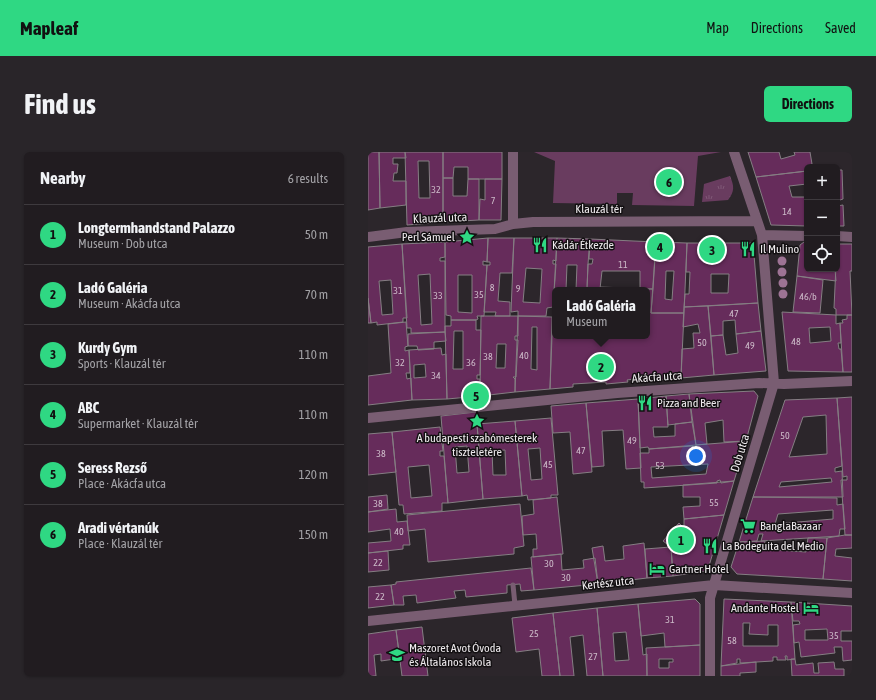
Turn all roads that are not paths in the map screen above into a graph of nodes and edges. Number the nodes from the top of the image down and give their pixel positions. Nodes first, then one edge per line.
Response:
1 (513, 152) edge
2 (734, 152) edge
3 (757, 221) junction
4 (513, 224) junction
5 (762, 235) junction
6 (804, 236) edge
7 (840, 236) edge
8 (368, 237) edge
9 (852, 237) edge
10 (852, 381) edge
11 (774, 383) junction
12 (368, 418) edge
13 (513, 585) dead end
14 (714, 585) junction
15 (852, 592) edge
16 (515, 605) junction
17 (368, 621) edge
18 (710, 676) edge

1 - 4 street
2 - 3 street
3 - 4 street, Klauzál tér
3 - 5 street
4 - 8 street, Klauzál utca
5 - 6 street
5 - 11 street, Dob utca
7 - 9 street
10 - 11 street, Akácfa utca
11 - 12 street, Akácfa utca
11 - 14 street, Dob utca
13 - 16 lane
14 - 15 street, Kertész utca
14 - 16 street, Kertész utca
14 - 18 street, Dob utca
16 - 17 street, Kertész utca

